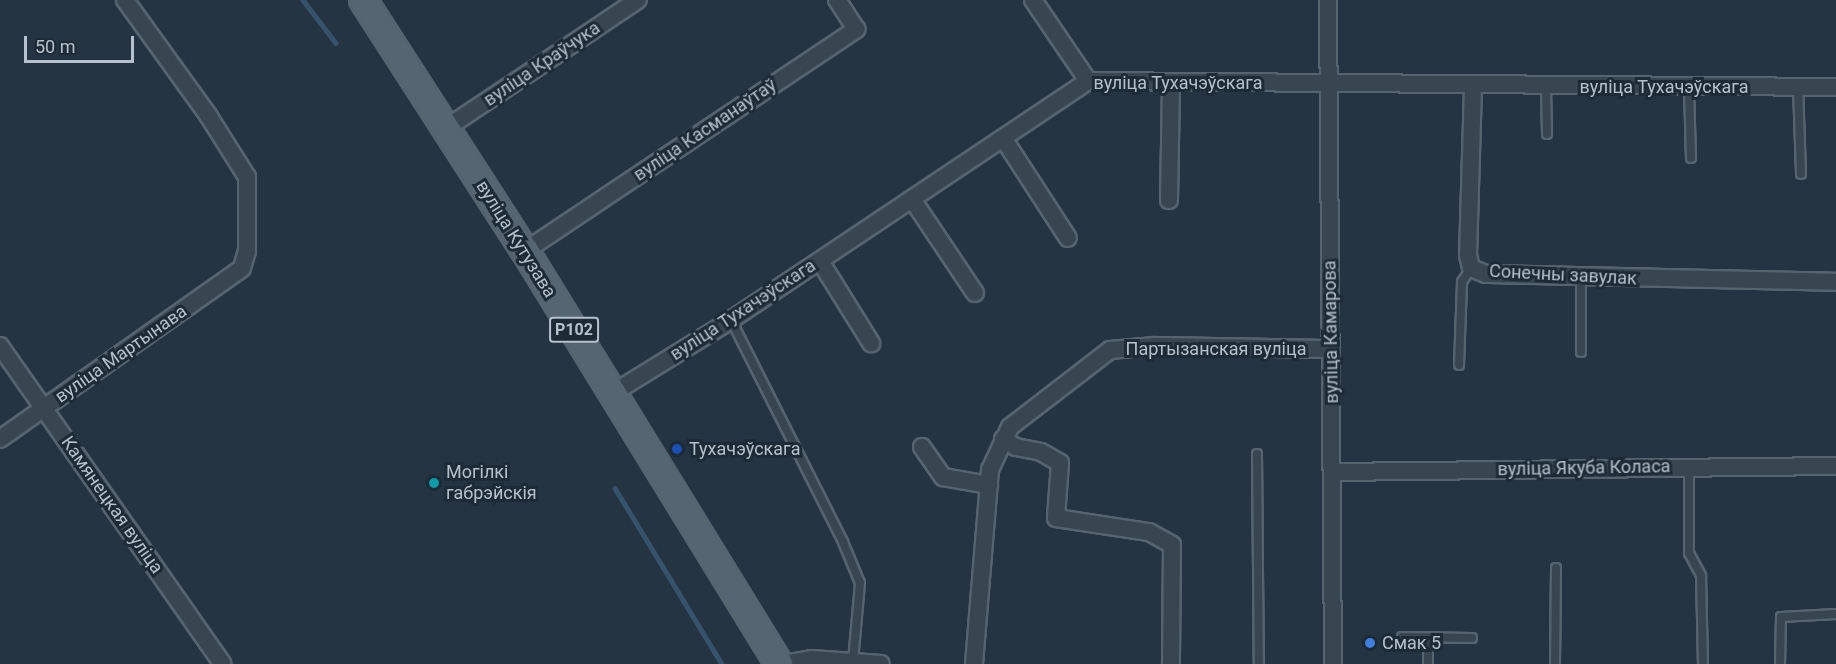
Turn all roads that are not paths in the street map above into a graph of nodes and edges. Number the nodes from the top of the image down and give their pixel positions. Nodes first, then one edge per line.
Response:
1 (125, 0) edge
2 (638, 0) edge
3 (837, 0) edge
4 (1033, 0) edge
5 (1328, 0) edge
6 (366, 1) edge
7 (1088, 81) junction
8 (1171, 82) junction
9 (1328, 84) junction
10 (1473, 87) junction
11 (1546, 87) junction
12 (1689, 87) junction
13 (1798, 87) junction
14 (1836, 87) edge
15 (445, 129) junction
16 (1547, 134) dead end
17 (1003, 138) junction
18 (1691, 158) dead end
19 (1800, 174) dead end
20 (912, 199) junction
21 (1169, 200) dead end
22 (1068, 238) dead end
23 (525, 251) junction
24 (820, 261) junction
25 (1471, 268) junction
26 (1581, 277) junction
27 (1836, 282) edge
28 (975, 293) dead end
29 (731, 320) junction
30 (871, 343) dead end
31 (0, 346) edge
32 (1331, 349) junction
33 (1581, 352) dead end
34 (1459, 364) dead end
35 (613, 393) junction
36 (44, 408) junction
37 (0, 439) edge
38 (1003, 439) junction
39 (922, 447) dead end
40 (1257, 454) dead end
41 (1689, 466) junction
42 (1836, 466) edge
43 (1332, 472) junction
44 (989, 485) junction
45 (1556, 568) dead end
46 (1836, 614) edge
47 (1401, 637) dead end
48 (1428, 638) junction
49 (1473, 638) dead end
50 (853, 662) junction
51 (223, 664) edge
52 (779, 664) edge
53 (784, 664) edge
54 (881, 664) edge
55 (974, 664) edge
56 (1171, 664) edge
57 (1259, 664) edge
58 (1333, 664) edge
59 (1428, 664) edge
60 (1555, 664) edge
61 (1703, 664) edge
62 (1780, 664) edge

1 - 36 street, вуліца Мартынава
2 - 15 street, вуліца Краўчука
3 - 23 street, вуліца Касманаўтаў
4 - 7 street
5 - 9 street, вуліца Камарова
6 - 15 main road, вуліца Кутузава / Р102
7 - 8 street, вуліца Тухачэўскага
7 - 17 street, вуліца Тухачэўскага
8 - 9 street, вуліца Тухачэўскага
8 - 21 street
9 - 10 street, вуліца Тухачэўскага
9 - 32 street, вуліца Камарова
10 - 11 street, вуліца Тухачэўскага
10 - 25 street, Сонечны завулак
11 - 12 street, вуліца Тухачэўскага
11 - 16 lane
12 - 13 street, вуліца Тухачэўскага
12 - 18 lane
13 - 14 street, вуліца Тухачэўскага
13 - 19 lane
15 - 23 main road, вуліца Кутузава / Р102
17 - 20 street, вуліца Тухачэўскага
17 - 22 street
20 - 24 street, вуліца Тухачэўскага
20 - 28 street
23 - 35 main road, вуліца Кутузава / Р102
24 - 29 street, вуліца Тухачэўскага
24 - 30 street
25 - 26 street, Сонечны завулак
25 - 34 lane
26 - 27 street, Сонечны завулак
26 - 33 lane
29 - 35 street, вуліца Тухачэўскага
29 - 50 lane
31 - 36 street, Камянецкая вуліца
32 - 38 street, Партызанская вуліца
32 - 43 street, вуліца Камарова
35 - 52 main road, вуліца Кутузава / Р102
36 - 37 street, вуліца Мартынава
36 - 51 street, Камянецкая вуліца
38 - 44 street, Партызанская вуліца
38 - 56 street
39 - 44 street
40 - 57 lane
41 - 42 street, вуліца Якуба Коласа
41 - 43 street, вуліца Якуба Коласа
41 - 61 lane
43 - 58 street, вуліца Камарова
44 - 55 street, Партызанская вуліца
45 - 60 lane
46 - 62 lane
47 - 48 lane
48 - 49 lane
48 - 59 lane
50 - 53 street
50 - 54 street

